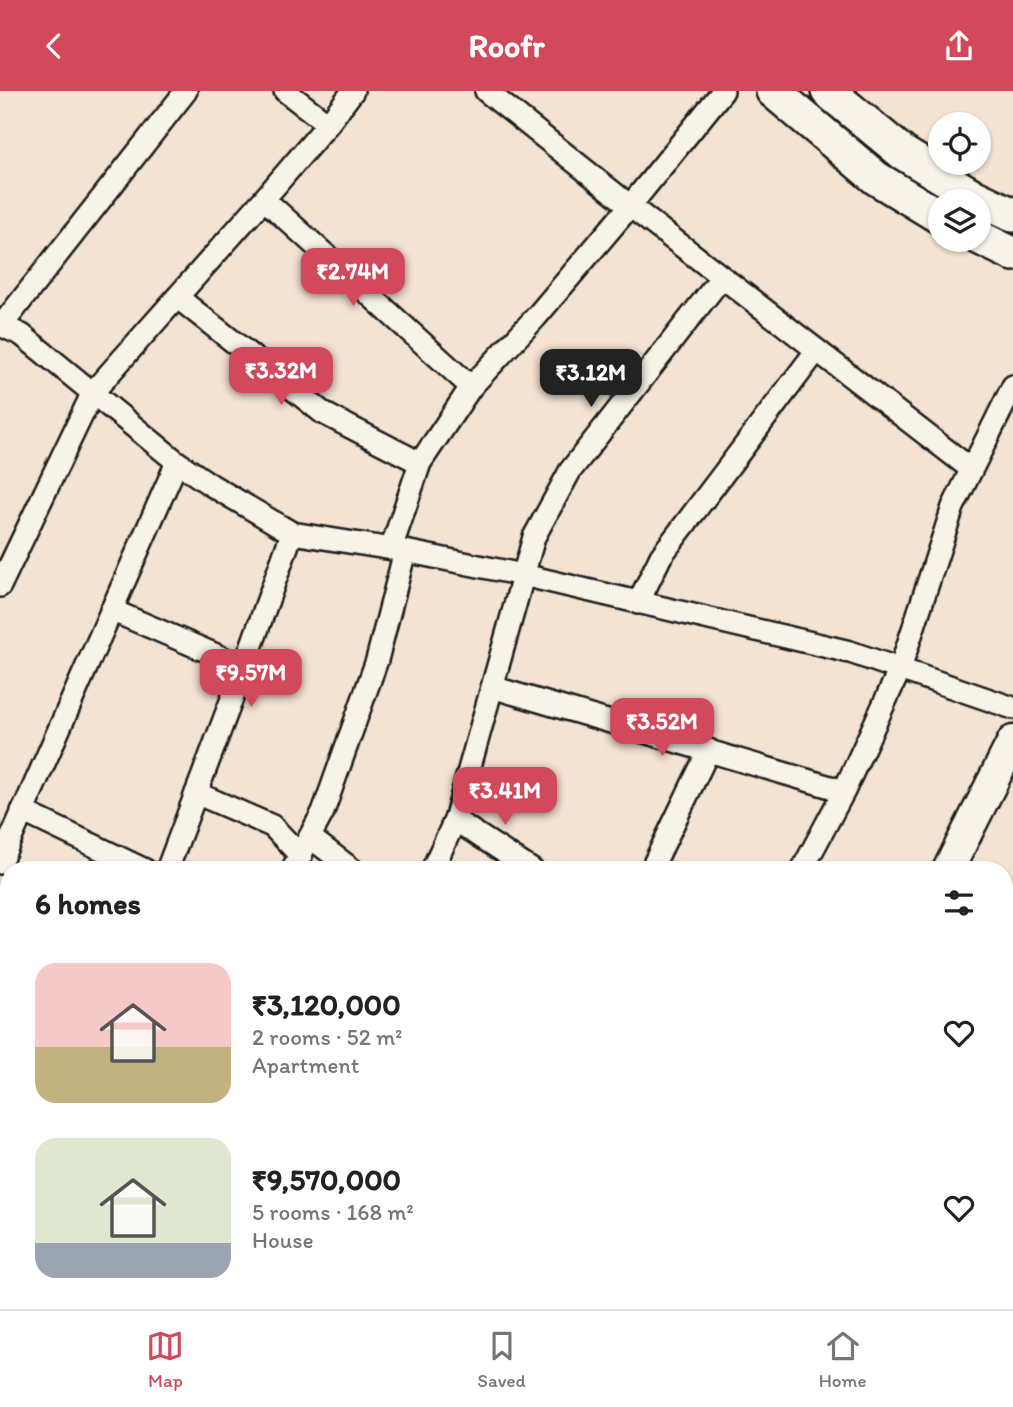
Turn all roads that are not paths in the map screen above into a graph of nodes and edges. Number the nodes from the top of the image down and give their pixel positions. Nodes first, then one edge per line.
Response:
1 (186, 91) edge
2 (285, 91) edge
3 (353, 91) edge
4 (486, 91) edge
5 (723, 91) edge
6 (773, 91) edge
7 (828, 91) edge
8 (328, 124) junction
9 (264, 199) junction
10 (630, 206) junction
11 (928, 209) edge
12 (1013, 215) edge
13 (991, 243) edge
14 (1013, 254) edge
15 (722, 277) junction
16 (177, 297) junction
17 (1, 325) edge
18 (817, 350) junction
19 (1013, 386) edge
20 (471, 387) junction
21 (93, 392) junction
22 (177, 462) junction
23 (420, 463) junction
24 (971, 469) junction
25 (292, 533) junction
26 (398, 550) junction
27 (523, 575) junction
28 (0, 586) edge
29 (638, 603) junction
30 (111, 610) junction
31 (244, 667) junction
32 (900, 669) junction
33 (492, 687) junction
34 (1013, 708) edge
35 (1013, 741) edge
36 (709, 750) junction
37 (844, 791) junction
38 (196, 793) junction
39 (22, 811) junction
40 (455, 820) junction
41 (301, 855) edge
42 (1, 861) edge
43 (126, 861) edge
44 (170, 861) edge
45 (322, 861) edge
46 (436, 861) edge
47 (518, 861) edge
48 (655, 861) edge
49 (808, 861) edge
50 (953, 861) edge

1 - 17 street
2 - 8 street
3 - 8 street
4 - 10 street
5 - 10 street
6 - 11 main road
7 - 12 main road
8 - 9 street
9 - 16 street
9 - 20 street
10 - 15 street
10 - 20 street
13 - 14 main road
15 - 18 street
15 - 27 street
16 - 21 street
16 - 23 street
17 - 21 street
18 - 24 street
18 - 29 street
19 - 24 street
20 - 23 street
21 - 22 street
21 - 28 street
22 - 25 street
22 - 30 street
23 - 26 street
24 - 32 street
25 - 26 street
25 - 31 street
26 - 27 street
26 - 41 street
27 - 29 street
27 - 33 street
29 - 32 street
30 - 31 street
30 - 39 street
31 - 38 street
32 - 34 street
32 - 37 street
33 - 36 street
33 - 40 street
35 - 50 street
36 - 37 street
36 - 48 street
37 - 49 street
38 - 41 street
38 - 44 street
39 - 42 street
39 - 43 street
40 - 46 street
40 - 47 street
41 - 45 street

